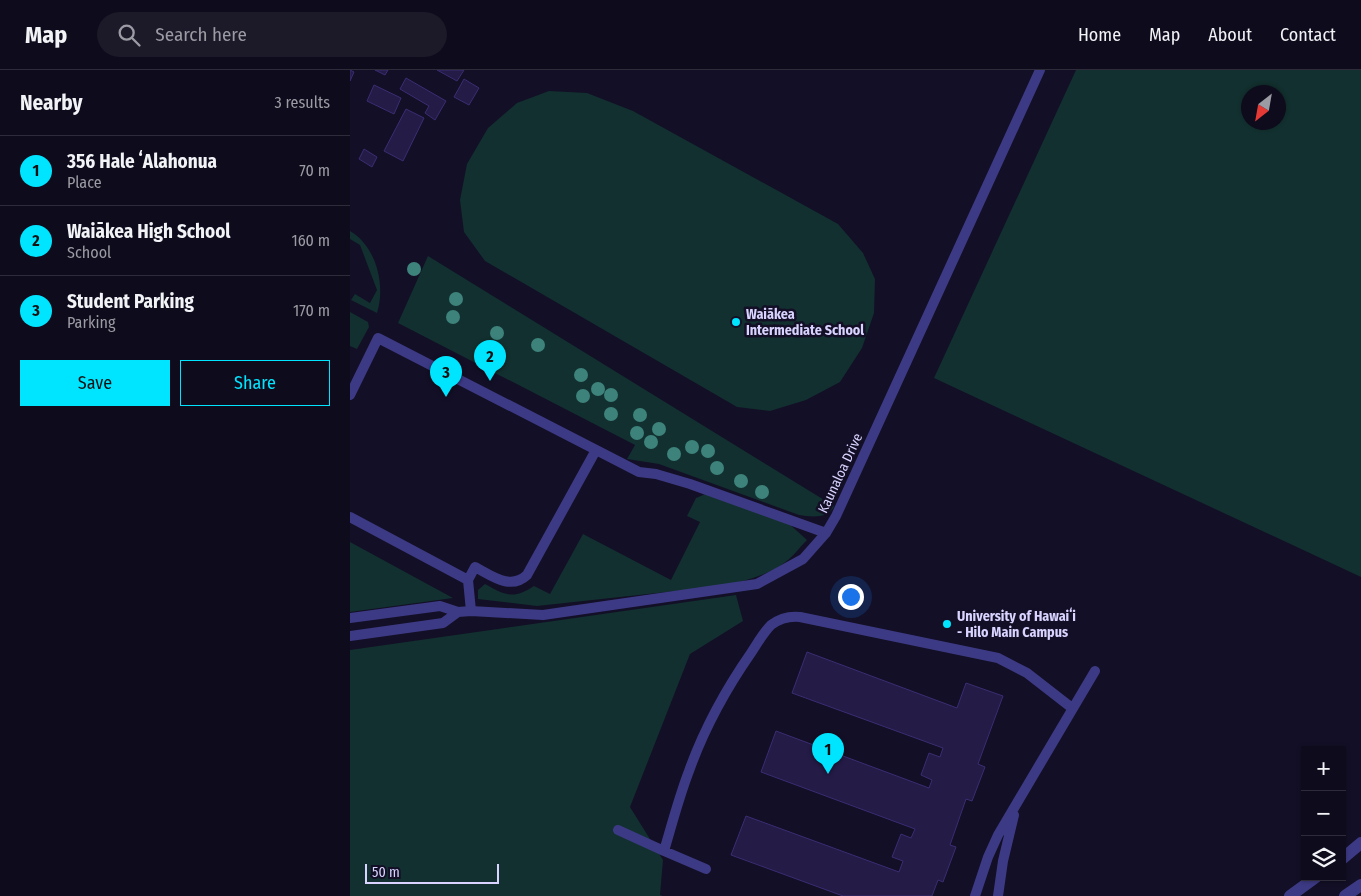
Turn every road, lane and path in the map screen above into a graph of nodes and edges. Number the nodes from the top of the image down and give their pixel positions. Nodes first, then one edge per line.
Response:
1 (1040, 70) edge
2 (350, 395) edge
3 (596, 450) junction
4 (350, 516) edge
5 (826, 534) junction
6 (468, 580) junction
7 (471, 611) junction
8 (458, 612) junction
9 (350, 618) edge
10 (350, 636) edge
11 (1095, 671) dead end
12 (1072, 708) junction
13 (1016, 804) junction
14 (618, 830) dead end
15 (1361, 843) edge
16 (664, 851) junction
17 (1346, 856) edge
18 (706, 869) dead end
19 (1311, 881) edge
20 (1361, 885) edge
21 (975, 896) edge
22 (998, 896) edge
23 (1290, 896) edge
24 (1345, 896) edge

1 - 5 lane, Kaunaloa Drive
2 - 3 lane
3 - 5 lane
3 - 6 lane
4 - 6 lane
5 - 7 lane, Kaunaloa Drive
6 - 7 lane
7 - 8 lane, Kaunaloa Drive
8 - 9 lane, Kaunaloa Drive
8 - 10 lane, Kaunaloa Drive
11 - 12 lane
12 - 13 lane
12 - 16 lane
13 - 21 lane
13 - 22 lane
14 - 16 lane
15 - 17 street
16 - 18 lane
19 - 23 street
20 - 24 street

